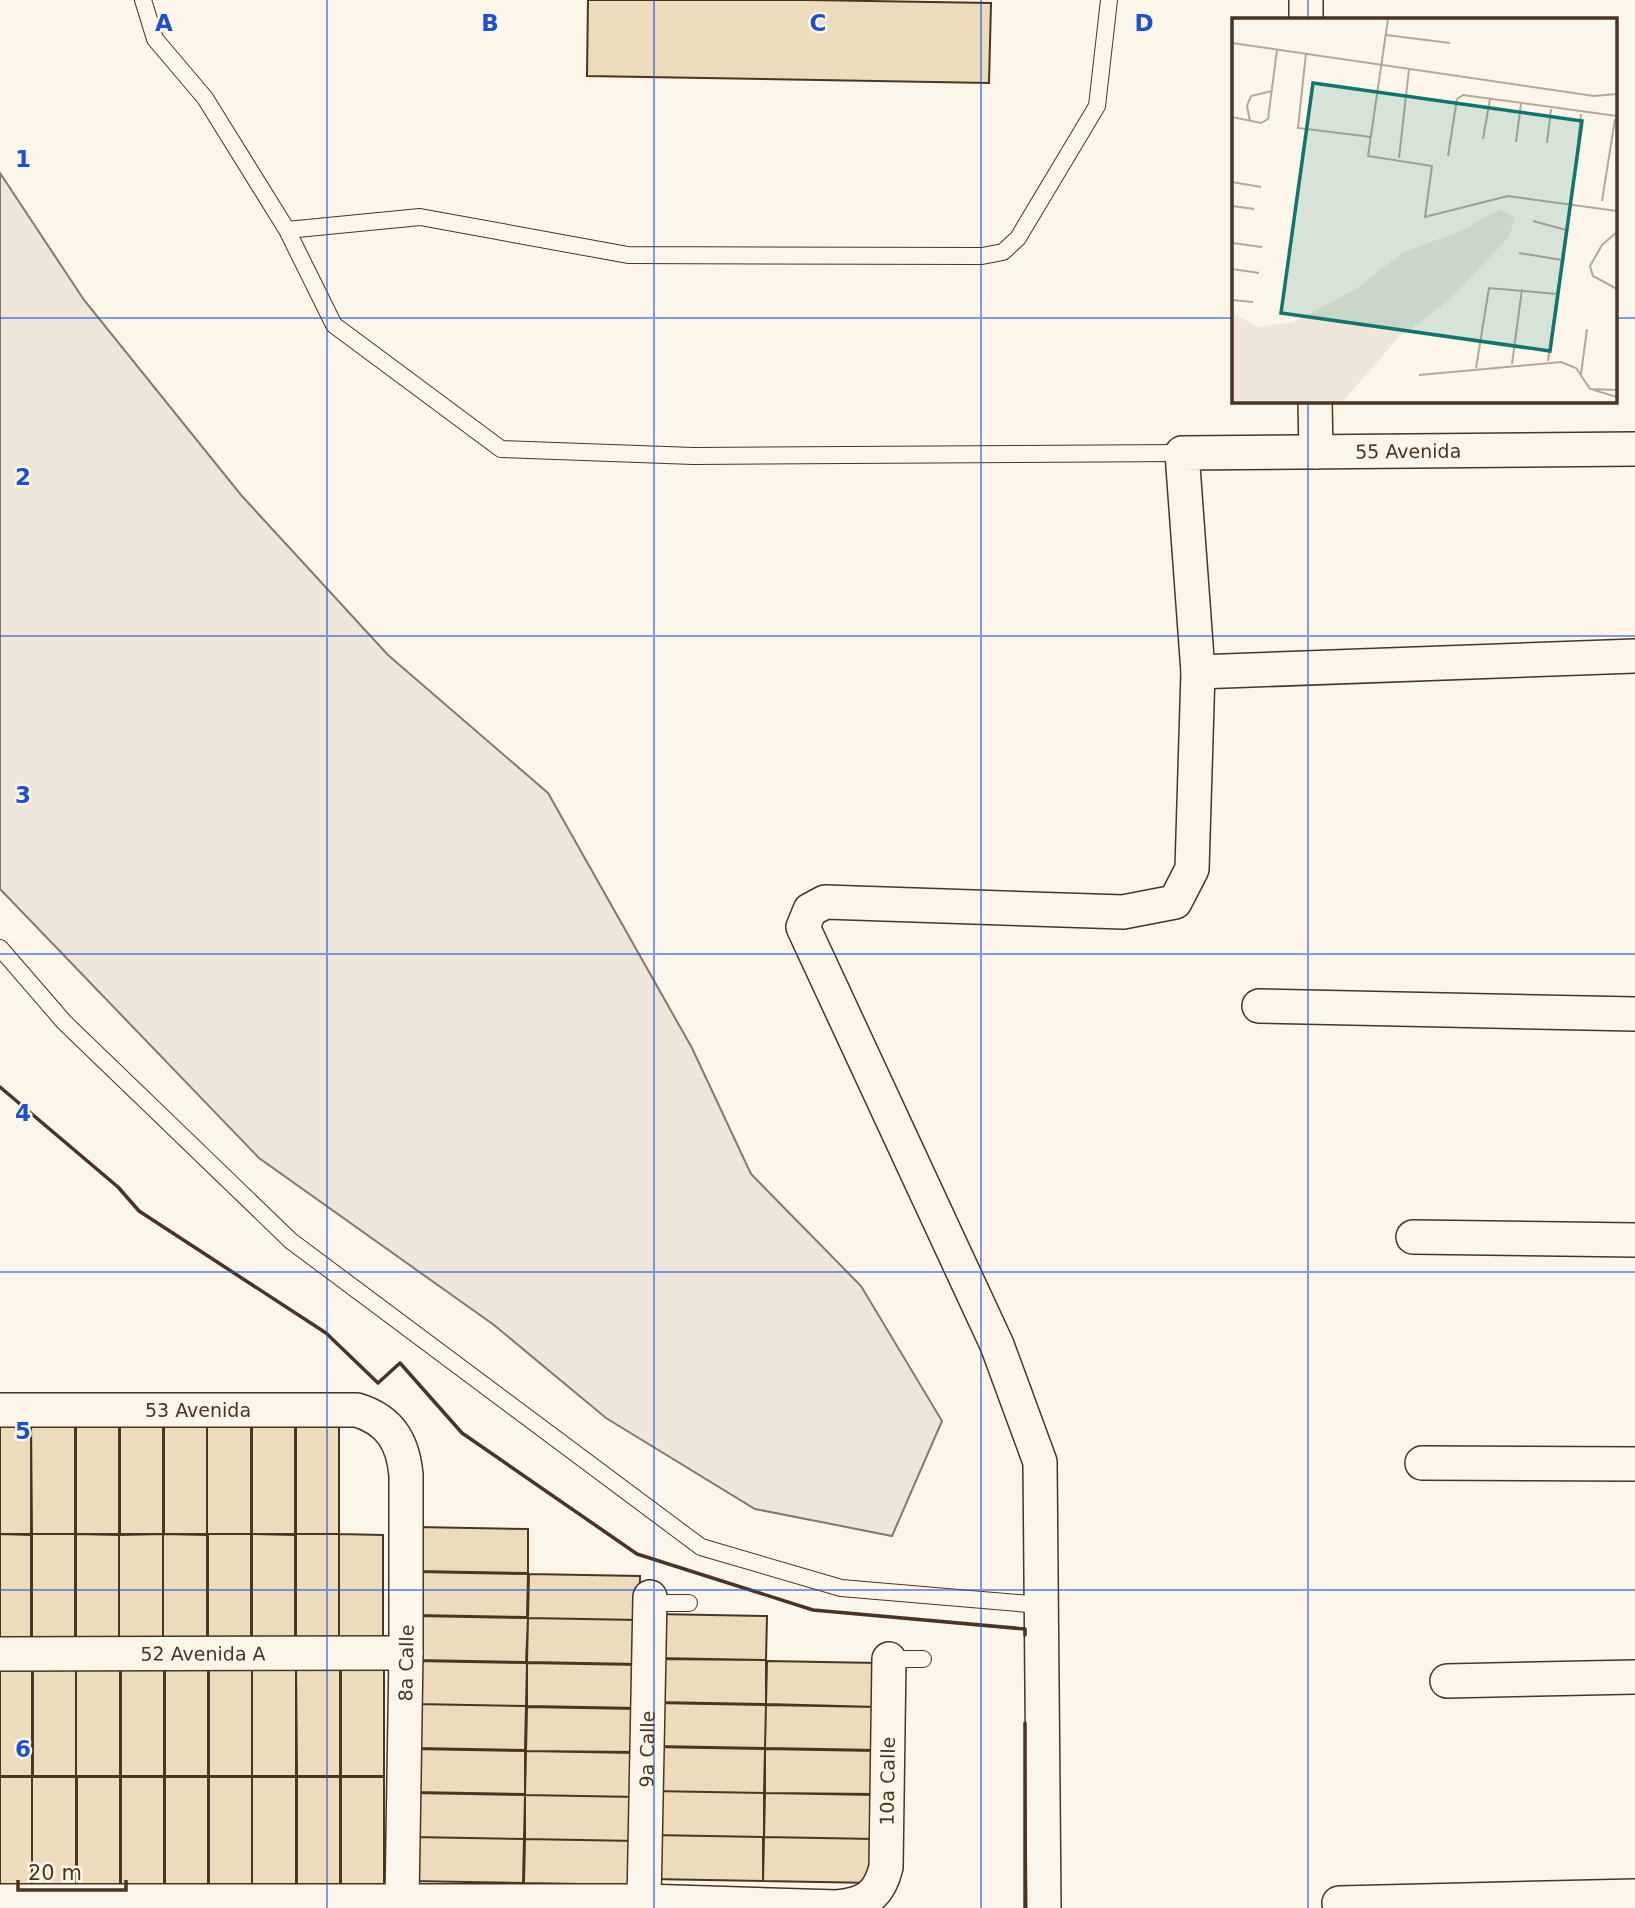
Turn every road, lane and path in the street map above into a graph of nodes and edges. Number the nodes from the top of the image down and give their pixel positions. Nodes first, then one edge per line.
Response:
1 (143, 0) edge
2 (1109, 0) edge
3 (1306, 0) edge
4 (1306, 18) edge
5 (287, 230) junction
6 (1315, 402) edge
7 (1635, 449) edge
8 (1316, 452) junction
9 (1182, 453) junction
10 (1635, 656) edge
11 (1198, 671) junction
12 (0, 947) edge
13 (1259, 1006) dead end
14 (1635, 1014) edge
15 (1413, 1237) dead end
16 (1635, 1240) edge
17 (0, 1410) edge
18 (390, 1428) joint
19 (1422, 1463) dead end
20 (1635, 1464) edge
21 (650, 1600) joint
22 (689, 1603) dead end
23 (1041, 1605) junction
24 (406, 1653) junction
25 (0, 1654) edge
26 (889, 1659) joint
27 (923, 1659) dead end
28 (1635, 1677) edge
29 (1447, 1681) dead end
30 (1635, 1896) edge
31 (0, 1901) edge
32 (643, 1901) junction
33 (402, 1902) junction
34 (1339, 1903) dead end
35 (1044, 1908) edge

1 - 5 lane
2 - 5 lane
3 - 4 street
5 - 9 lane
6 - 8 street
7 - 8 street, 55 Avenida
8 - 9 street, 55 Avenida
9 - 11 street
10 - 11 street
11 - 23 street
12 - 23 lane
13 - 14 street
15 - 16 street
17 - 18 street, 53 Avenida
18 - 24 street, 8a Calle
19 - 20 street
21 - 22 lane
21 - 32 street, 9a Calle
23 - 35 street
24 - 25 street, 52 Avenida A
24 - 33 street, 8a Calle
26 - 27 lane
26 - 32 street, 10a Calle
28 - 29 street
30 - 34 street
31 - 33 street
32 - 33 street

